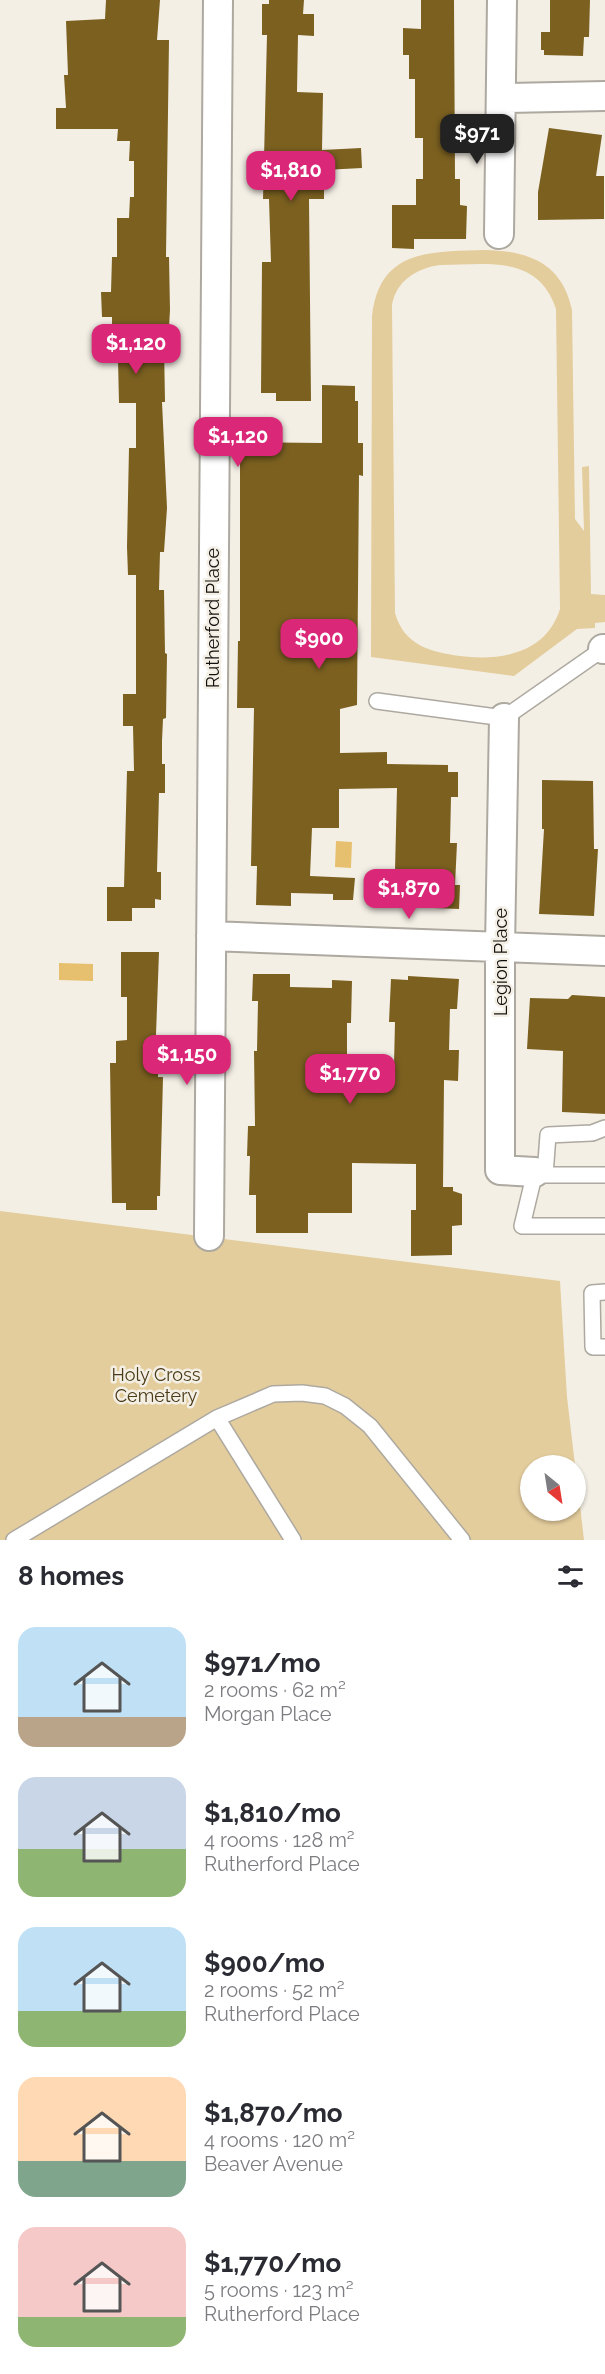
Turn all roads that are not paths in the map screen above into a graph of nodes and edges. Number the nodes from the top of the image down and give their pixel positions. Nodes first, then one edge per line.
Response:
1 (218, 0) edge
2 (502, 0) edge
3 (605, 96) edge
4 (502, 98) junction
5 (499, 234) dead end
6 (604, 649) edge
7 (377, 701) dead end
8 (504, 718) junction
9 (211, 936) junction
10 (500, 946) junction
11 (605, 951) edge
12 (605, 1128) edge
13 (540, 1174) junction
14 (605, 1175) edge
15 (605, 1226) edge
16 (209, 1236) dead end
17 (605, 1292) edge
18 (605, 1347) edge
19 (217, 1418) junction
20 (14, 1540) edge
21 (293, 1540) edge
22 (462, 1540) edge

1 - 9 street, Rutherford Place
2 - 4 street
3 - 4 street
4 - 5 street
6 - 8 lane
7 - 8 lane
8 - 10 street, Legion Place
9 - 10 street
9 - 16 street, Rutherford Place
10 - 11 street
10 - 13 street, Legion Place
12 - 13 lane
13 - 14 lane
13 - 15 lane
17 - 18 lane
19 - 20 lane
19 - 21 lane
19 - 22 lane

